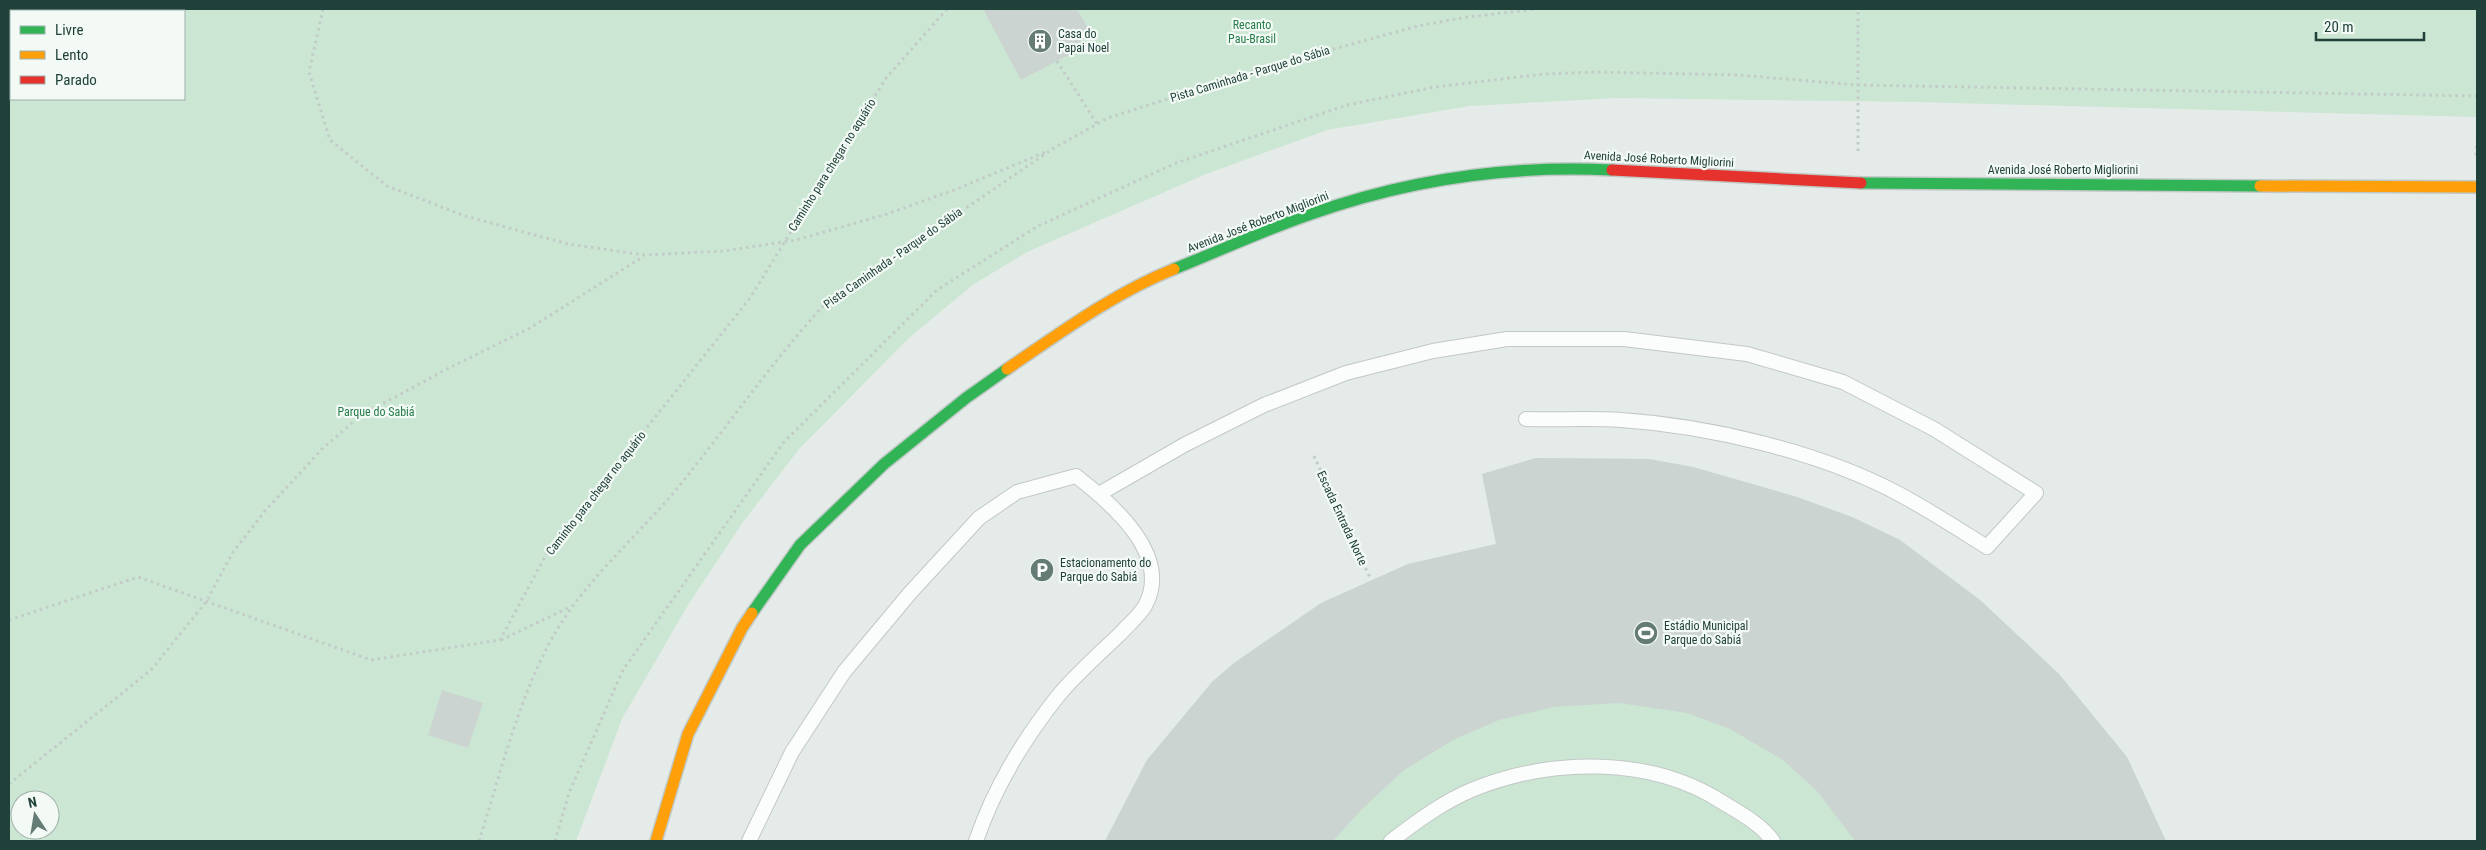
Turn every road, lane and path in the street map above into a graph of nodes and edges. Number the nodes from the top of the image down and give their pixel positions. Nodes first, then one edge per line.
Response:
1 (323, 9) edge
2 (947, 9) edge
3 (1537, 9) edge
4 (1858, 9) edge
5 (1057, 61) dead end
6 (1858, 85) junction
7 (2477, 96) edge
8 (1097, 124) junction
9 (1054, 148) junction
10 (1857, 183) junction
11 (2477, 187) edge
12 (785, 241) junction
13 (644, 256) junction
14 (1526, 420) dead end
15 (1314, 456) dead end
16 (1099, 494) junction
17 (1371, 580) dead end
18 (206, 602) junction
19 (570, 607) junction
20 (9, 620) edge
21 (500, 640) junction
22 (9, 784) edge
23 (479, 841) edge
24 (555, 841) edge
25 (656, 841) edge
26 (749, 841) edge
27 (976, 841) edge
28 (1391, 841) edge
29 (1773, 841) edge

1 - 13 path
2 - 12 path, Caminho para chegar no aquário
3 - 8 path, Pista Caminhada - Parque do Sábia
4 - 6 path
5 - 8 path
6 - 7 path
6 - 10 path
6 - 24 path
8 - 9 path, Pista Caminhada - Parque do Sábia
9 - 12 path
9 - 19 path, Pista Caminhada - Parque do Sábia
10 - 11 street, Avenida José Roberto Migliorini
10 - 25 street, Avenida José Roberto Migliorini
12 - 13 path
12 - 21 path, Caminho para chegar no aquário
13 - 18 path
14 - 16 lane
15 - 17 path, Escada Entrada Norte
16 - 26 lane
16 - 27 lane
18 - 20 path
18 - 21 path
18 - 22 path
19 - 21 path
19 - 23 path, Pista Caminhada - Parque do Sábia
28 - 29 lane

